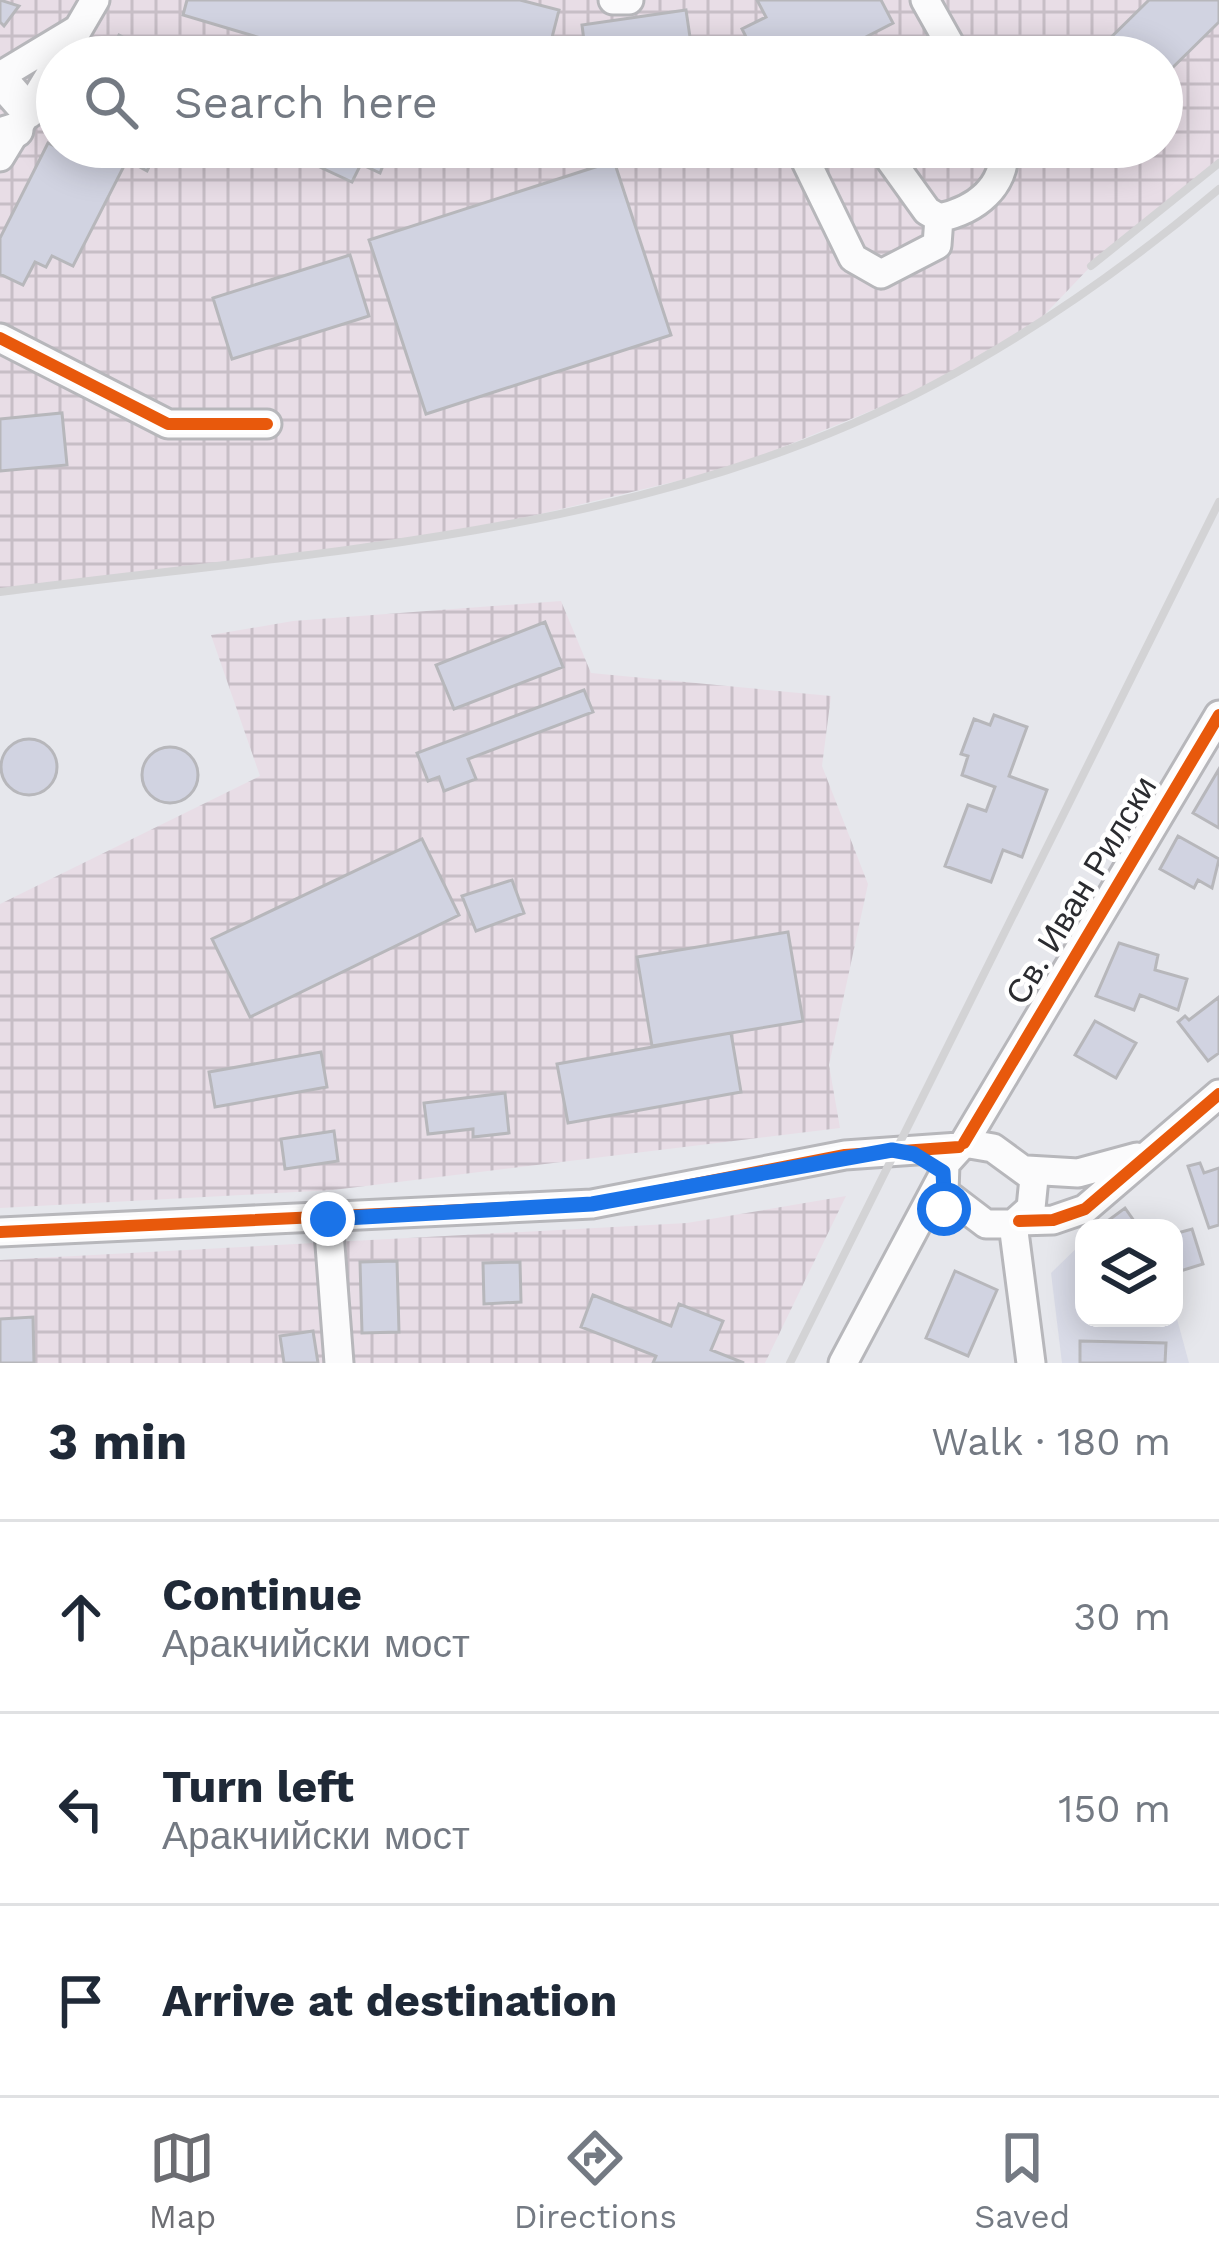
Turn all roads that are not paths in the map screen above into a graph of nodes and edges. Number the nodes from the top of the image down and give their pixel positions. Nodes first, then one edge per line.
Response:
1 (95, 0) edge
2 (613, 0) edge
3 (629, 0) edge
4 (926, 0) edge
5 (78, 28) junction
6 (65, 36) edge
7 (73, 36) edge
8 (946, 36) edge
9 (36, 54) edge
10 (0, 77) edge
11 (36, 95) edge
12 (11, 133) edge
13 (809, 168) edge
14 (896, 168) edge
15 (1003, 168) edge
16 (939, 218) junction
17 (0, 338) edge
18 (267, 424) dead end
19 (1217, 721) edge
20 (990, 1092) junction
21 (1219, 1094) edge
22 (962, 1145) junction
23 (993, 1148) junction
24 (1147, 1153) junction
25 (914, 1154) junction
26 (1027, 1170) junction
27 (942, 1176) junction
28 (956, 1205) junction
29 (328, 1219) junction
30 (1016, 1223) junction
31 (918, 1228) junction
32 (0, 1232) edge
33 (339, 1363) edge
34 (843, 1363) edge
35 (1031, 1363) edge

1 - 5 street
2 - 3 street
4 - 8 street
5 - 6 street
5 - 7 street
9 - 10 street
10 - 12 main road
11 - 12 street
13 - 16 street
14 - 16 street
15 - 16 street
17 - 18 street
19 - 20 street, Св. Иван Рилски
20 - 22 street, Св. Иван Рилски
20 - 23 street
21 - 24 street
22 - 23 street
22 - 25 street
22 - 27 street
23 - 26 street
24 - 26 street
24 - 30 street
25 - 27 street
25 - 29 street
26 - 30 street
27 - 28 street
27 - 31 street
28 - 30 street
28 - 31 street
29 - 32 street
29 - 33 street
30 - 35 street
31 - 34 street

